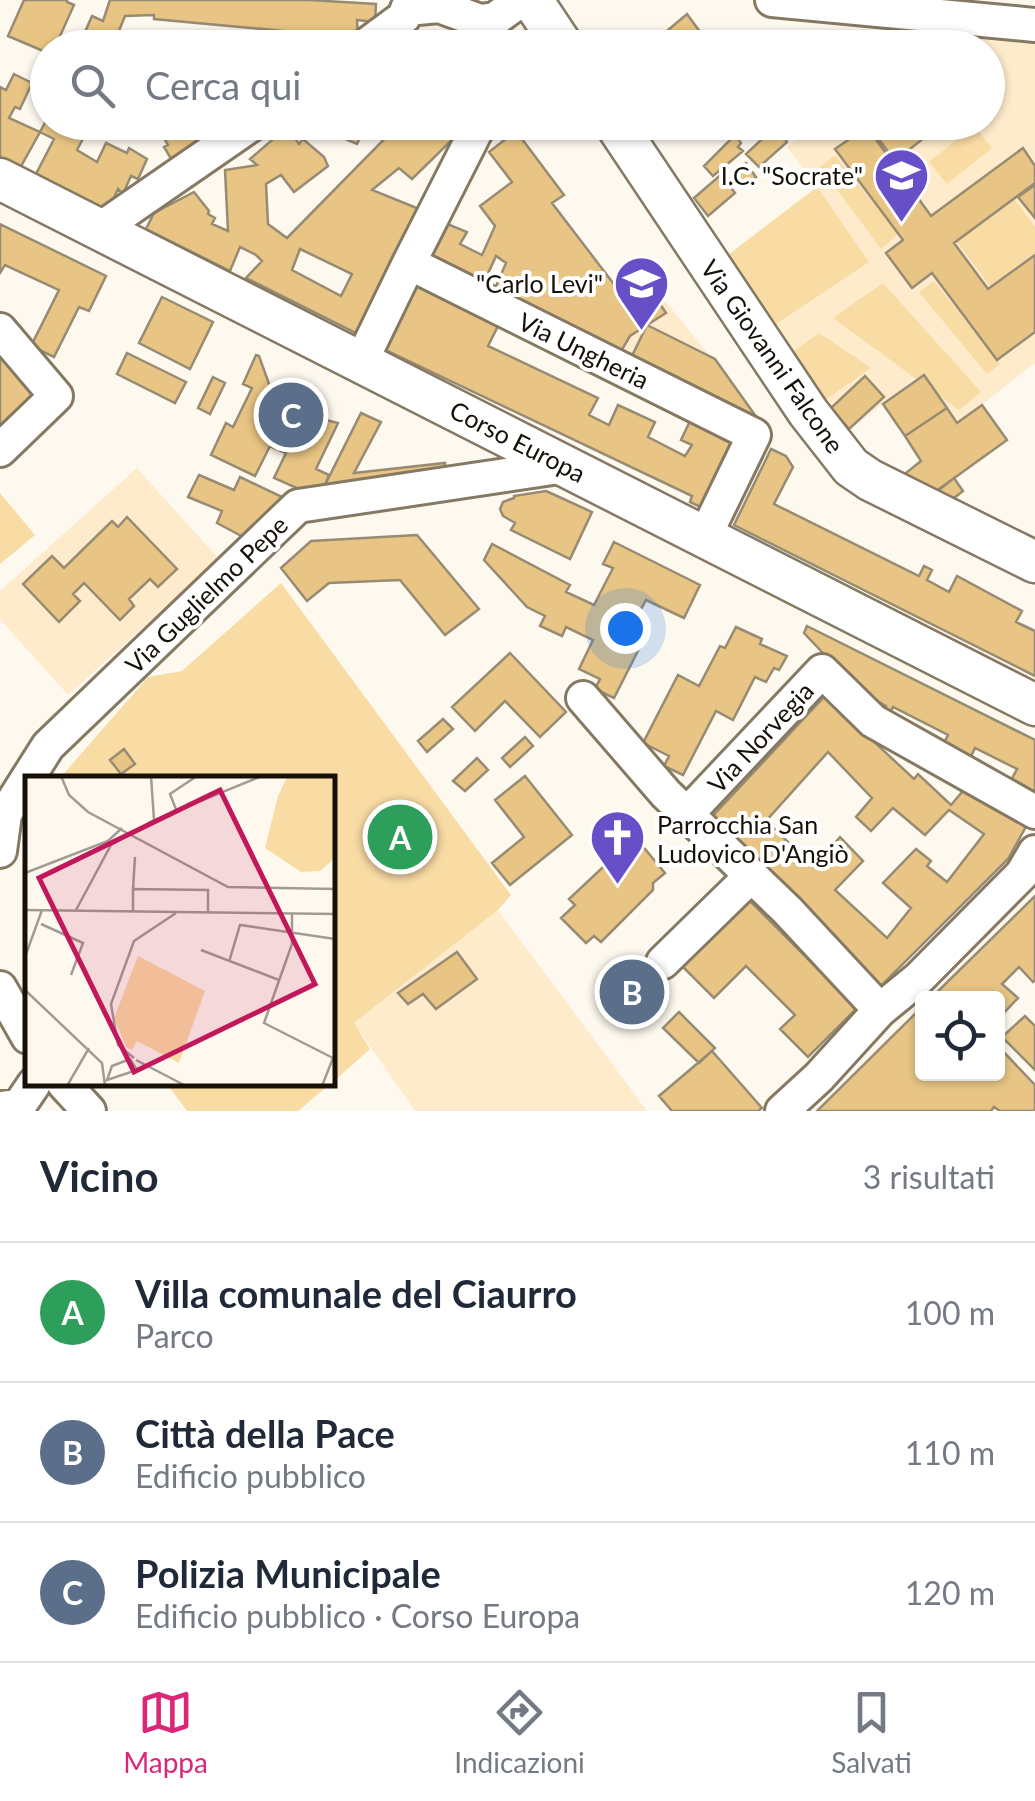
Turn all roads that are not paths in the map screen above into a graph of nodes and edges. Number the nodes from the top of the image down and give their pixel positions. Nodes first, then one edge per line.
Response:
1 (521, 0) edge
2 (532, 0) edge
3 (781, 0) edge
4 (404, 4) edge
5 (476, 8) edge
6 (1035, 26) edge
7 (386, 30) edge
8 (552, 30) edge
9 (230, 140) edge
10 (472, 140) edge
11 (626, 140) edge
12 (0, 180) edge
13 (100, 229) junction
14 (410, 263) junction
15 (0, 330) edge
16 (361, 362) junction
17 (0, 450) edge
18 (566, 466) junction
19 (704, 538) junction
20 (1035, 562) edge
21 (584, 698) dead end
22 (1035, 704) edge
23 (29, 776) edge
24 (25, 782) edge
25 (1035, 812) edge
26 (686, 815) junction
27 (0, 852) edge
28 (1035, 852) edge
29 (751, 876) junction
30 (663, 962) dead end
31 (0, 988) edge
32 (880, 1010) junction
33 (25, 1035) edge
34 (0, 1036) edge
35 (25, 1040) edge
36 (66, 1086) edge
37 (18, 1099) edge
38 (54, 1111) edge
39 (89, 1111) edge
40 (782, 1111) edge

1 - 5 street
2 - 8 main road
3 - 6 street
4 - 5 street
4 - 7 street
9 - 13 street
10 - 14 street
11 - 20 main road, Via Giovanni Falcone
12 - 13 main road, Corso Europa
13 - 16 main road, Corso Europa
14 - 16 street
14 - 19 street, Via Ungheria
15 - 17 street
16 - 18 main road, Corso Europa
18 - 19 main road, Corso Europa
18 - 23 street, Via Guglielmo Pepe
19 - 22 main road, Corso Europa
21 - 26 street
24 - 27 street, Via Guglielmo Pepe
25 - 26 street, Via Norvegia
26 - 29 street
28 - 32 street
29 - 30 street
29 - 32 street
31 - 33 street
32 - 40 street
34 - 35 street
36 - 39 street
37 - 38 street

